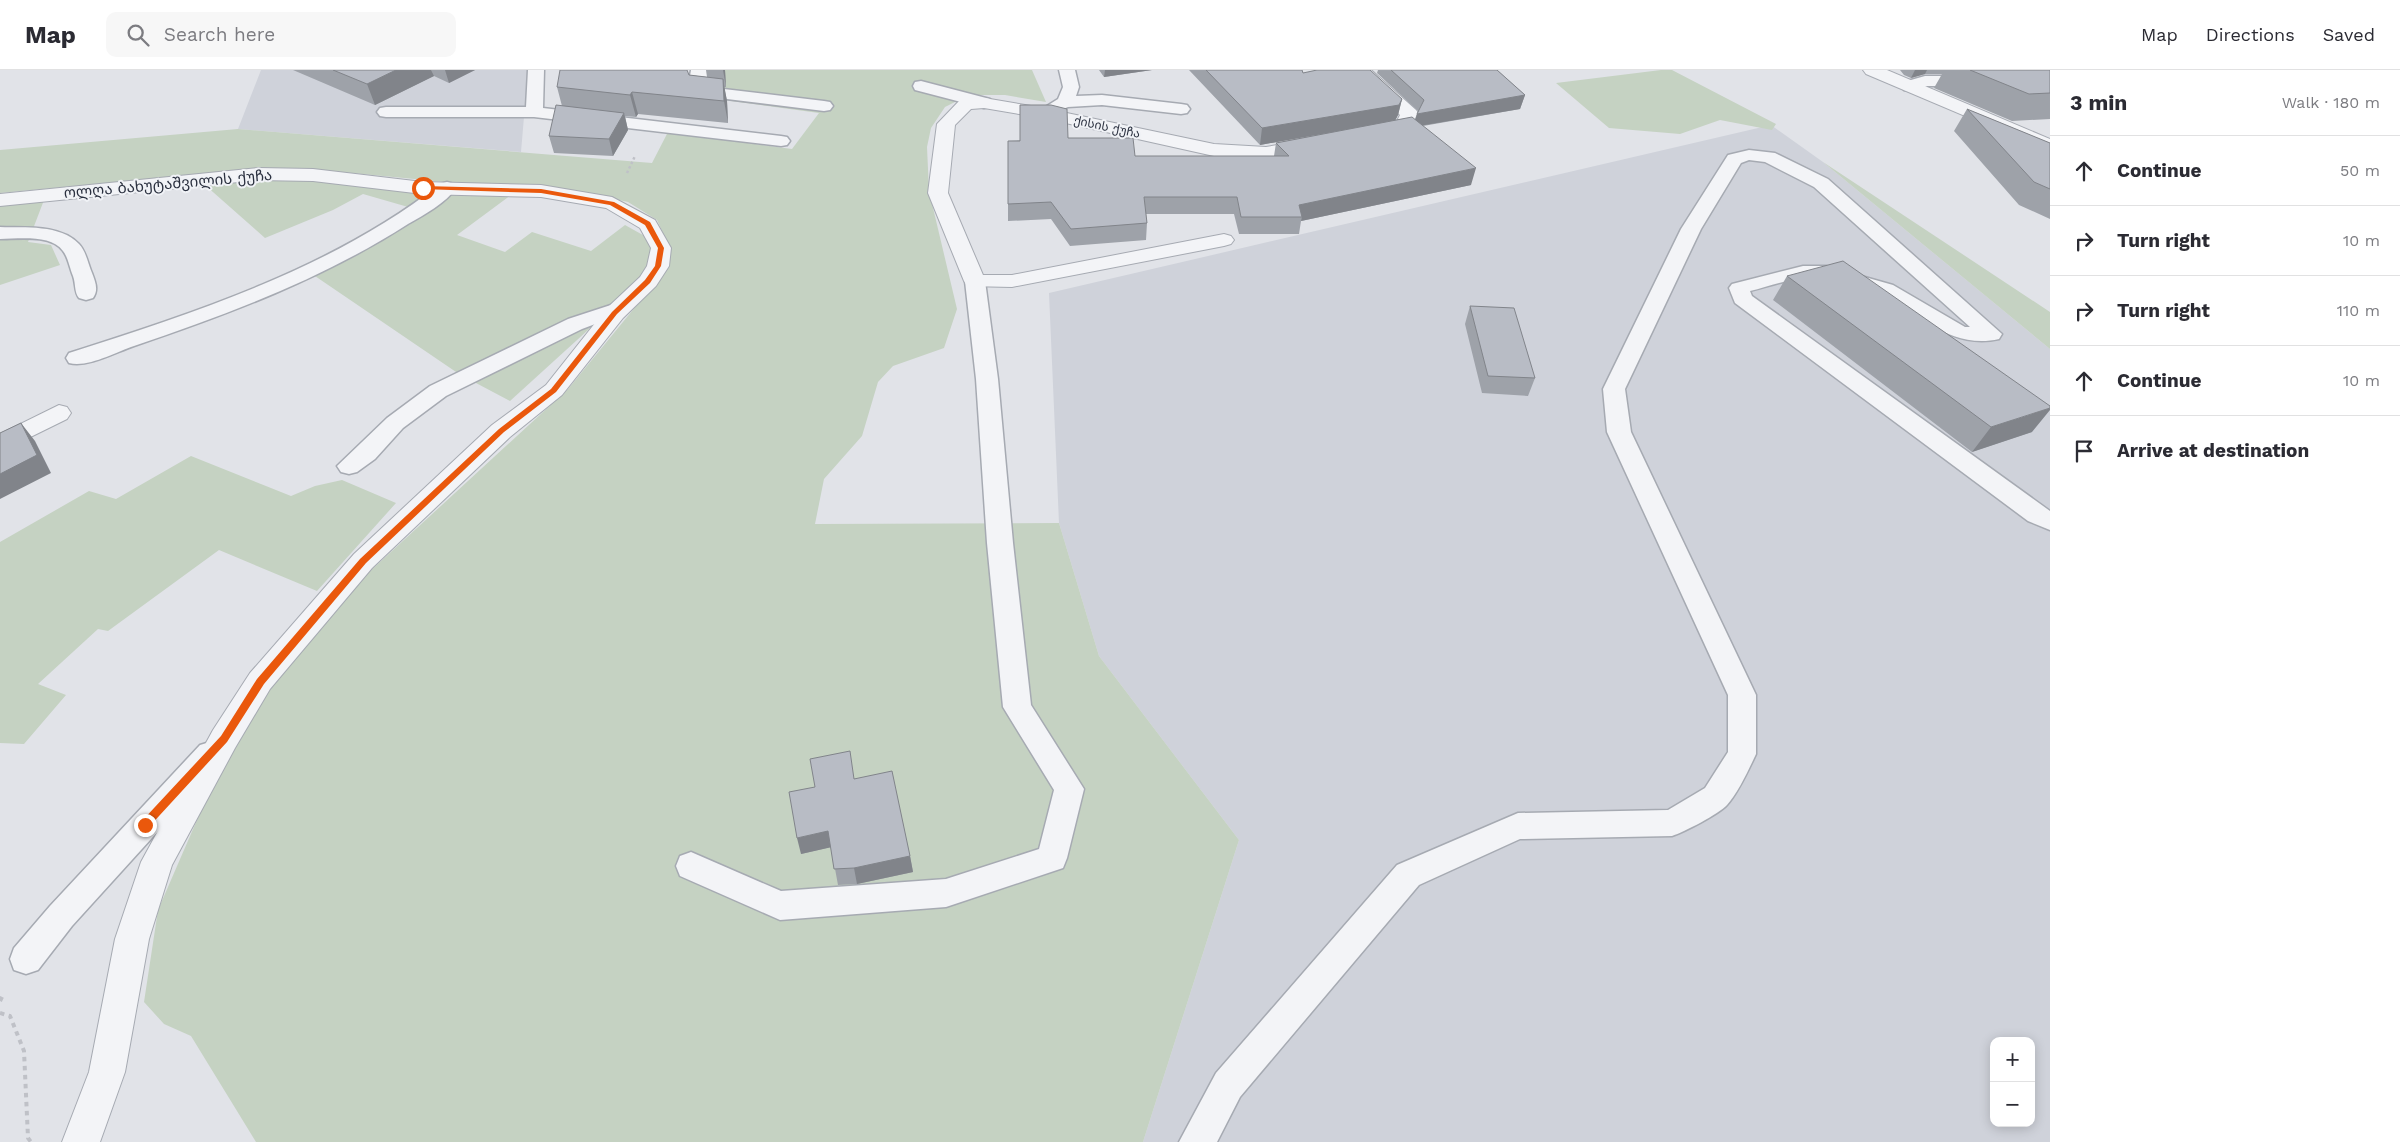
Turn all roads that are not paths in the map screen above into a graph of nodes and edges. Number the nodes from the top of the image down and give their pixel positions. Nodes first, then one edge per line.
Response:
1 (536, 70) edge
2 (700, 70) edge
3 (1067, 70) edge
4 (1362, 70) edge
5 (1872, 70) edge
6 (1992, 82) dead end
7 (922, 86) dead end
8 (1910, 86) junction
9 (984, 102) junction
10 (1065, 102) junction
11 (824, 106) dead end
12 (1181, 109) dead end
13 (386, 112) dead end
14 (534, 112) junction
15 (1044, 113) junction
16 (1364, 134) edge
17 (781, 140) dead end
18 (1325, 142) edge
19 (2050, 146) edge
20 (447, 188) junction
21 (0, 200) edge
22 (0, 233) edge
23 (1224, 240) dead end
24 (975, 282) junction
25 (86, 294) dead end
26 (620, 308) junction
27 (77, 358) dead end
28 (58, 413) dead end
29 (0, 444) edge
30 (350, 466) dead end
31 (2050, 521) edge
32 (224, 739) junction
33 (691, 866) dead end
34 (26, 959) dead end
35 (81, 1142) edge
36 (1197, 1142) edge

1 - 14 lane
2 - 11 lane
3 - 10 lane
4 - 16 street
5 - 8 street
6 - 8 lane
7 - 9 lane
8 - 19 street
9 - 15 street, ქისის ქუჩა
9 - 24 street, ქისის ქუჩა
10 - 12 lane
10 - 15 lane
13 - 14 lane
14 - 17 lane
15 - 18 street, ქისის ქუჩა
20 - 21 street, ოლღა ბახუტაშვილის ქუჩა
20 - 26 street, ოლღა ბახუტაშვილის ქუჩა
20 - 27 lane
22 - 25 lane
23 - 24 street
24 - 33 lane
26 - 30 lane
26 - 32 street, ოლღა ბახუტაშვილის ქუჩა
28 - 29 street
31 - 36 lane
32 - 34 lane
32 - 35 street, ოლღა ბახუტაშვილის ქუჩა

